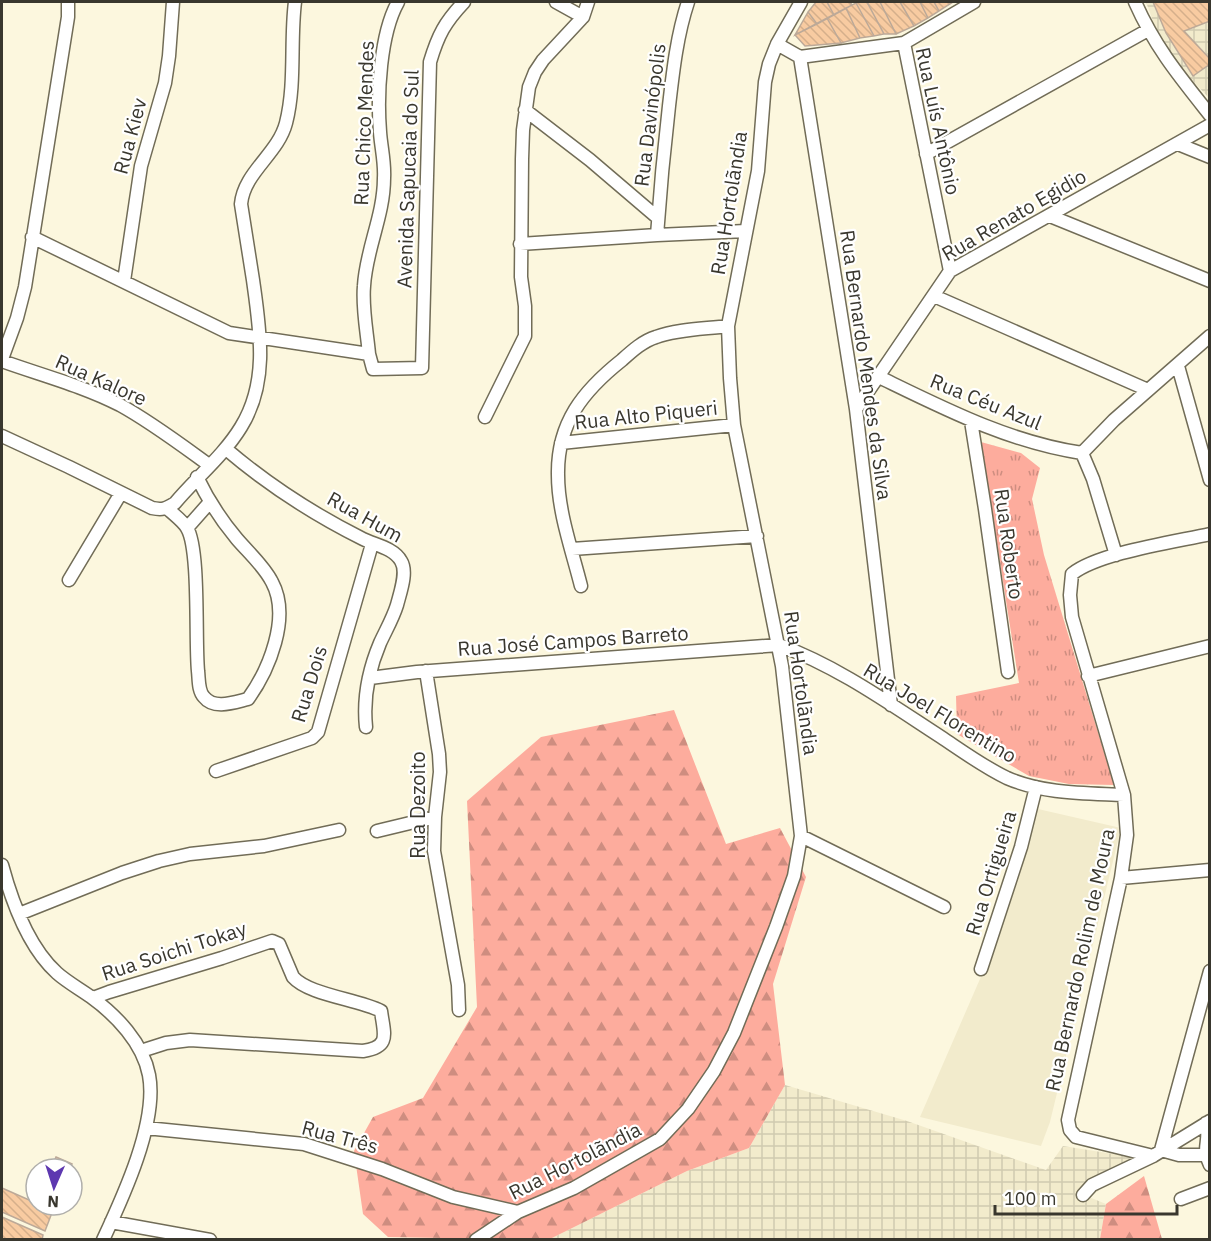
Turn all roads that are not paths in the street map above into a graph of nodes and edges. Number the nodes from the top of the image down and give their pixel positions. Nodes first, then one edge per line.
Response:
1 (68, 2) edge
2 (173, 2) edge
3 (295, 2) edge
4 (398, 2) edge
5 (464, 2) edge
6 (556, 2) edge
7 (588, 2) edge
8 (688, 2) edge
9 (801, 2) edge
10 (974, 2) edge
11 (1135, 2) edge
12 (583, 16) junction
13 (1148, 30) junction
14 (777, 44) junction
15 (904, 44) junction
16 (800, 57) junction
17 (525, 110) junction
18 (1209, 115) edge
19 (1209, 125) edge
20 (1178, 144) junction
21 (926, 154) junction
22 (1209, 157) edge
23 (1050, 216) junction
24 (658, 218) junction
25 (746, 231) junction
26 (657, 235) junction
27 (32, 237) junction
28 (520, 244) junction
29 (950, 271) junction
30 (124, 281) junction
31 (1209, 281) edge
32 (934, 296) junction
33 (728, 326) junction
34 (1209, 336) edge
35 (261, 338) junction
36 (369, 354) junction
37 (2, 360) edge
38 (1178, 366) junction
39 (879, 377) junction
40 (1148, 390) junction
41 (856, 409) junction
42 (485, 417) dead end
43 (971, 421) junction
44 (734, 425) junction
45 (2, 436) edge
46 (561, 443) junction
47 (226, 449) junction
48 (1082, 453) junction
49 (209, 465) junction
50 (197, 477) junction
51 (1209, 480) edge
52 (122, 493) junction
53 (210, 502) junction
54 (167, 508) junction
55 (187, 528) junction
56 (1209, 534) edge
57 (757, 536) junction
58 (372, 544) junction
59 (572, 549) junction
60 (1116, 555) junction
61 (69, 580) dead end
62 (581, 586) dead end
63 (779, 645) junction
64 (1209, 646) edge
65 (426, 671) junction
66 (1008, 672) dead end
67 (1088, 676) junction
68 (370, 678) junction
69 (891, 705) junction
70 (366, 727) dead end
71 (216, 771) dead end
72 (1036, 788) junction
73 (1124, 795) junction
74 (435, 817) junction
75 (339, 830) dead end
76 (377, 831) dead end
77 (801, 836) junction
78 (2, 865) edge
79 (1209, 870) edge
80 (1121, 878) junction
81 (944, 907) dead end
82 (19, 914) junction
83 (981, 969) dead end
84 (1209, 971) edge
85 (93, 998) junction
86 (459, 1010) dead end
87 (141, 1051) junction
88 (1208, 1122) edge
89 (146, 1128) junction
90 (1157, 1153) junction
91 (1207, 1160) edge
92 (1209, 1188) edge
93 (1083, 1195) dead end
94 (1181, 1199) dead end
95 (518, 1212) junction
96 (111, 1222) junction
97 (103, 1239) edge
98 (210, 1239) edge
99 (476, 1239) edge

1 - 27 street
2 - 30 street, Rua Kiev
3 - 35 street
4 - 36 street, Rua Chico Mendes
5 - 36 street, Avenida Sapucaia do Sul
6 - 12 street
7 - 12 street
8 - 24 street, Rua Davinópolis
9 - 14 street, Rua Hortolãndia
10 - 15 street
11 - 13 street
12 - 17 street
13 - 18 street
13 - 21 street
14 - 16 street
14 - 25 street, Rua Hortolãndia
15 - 16 street, Rua Luís Antônio
15 - 21 street, Rua Luís Antônio
16 - 41 street, Rua Bernardo Mendes da Silva
17 - 24 street
17 - 28 street
19 - 20 street, Rua Renato Egidio
20 - 22 street
20 - 23 street, Rua Renato Egidio
21 - 29 street, Rua Luís Antônio
23 - 29 street, Rua Renato Egidio
23 - 31 street
24 - 26 street, Rua Davinópolis
25 - 26 street
25 - 33 street, Rua Hortolãndia
26 - 28 street
27 - 30 street
27 - 37 street
28 - 42 street
29 - 32 street, Rua Renato Egidio
30 - 35 street
32 - 39 street, Rua Renato Egidio
32 - 40 street
33 - 44 street, Rua Hortolãndia
33 - 46 street
34 - 38 street
35 - 36 street
35 - 47 street
37 - 49 street, Rua Kalore
38 - 40 street
38 - 51 street
39 - 41 street, Rua Renato Egidio
39 - 43 street, Rua Céu Azul
40 - 48 street
41 - 69 street, Rua Bernardo Mendes da Silva
43 - 48 street, Rua Céu Azul
43 - 66 street, Rua Roberto
44 - 46 street, Rua Alto Piqueri
44 - 57 street, Rua Hortolãndia
45 - 52 street
46 - 59 street
47 - 49 street
47 - 58 street, Rua Hum
48 - 60 street
49 - 50 street
50 - 53 street
50 - 54 street
52 - 54 street
52 - 61 street
53 - 55 street
53 - 55 street
54 - 55 street
56 - 60 street
57 - 59 street
57 - 63 street, Rua Hortolãndia
58 - 68 street, Rua Hum
58 - 71 street, Rua Dois
59 - 62 street
60 - 67 street, Rua Bernardo Rolim de Moura
63 - 65 street, Rua José Campos Barreto
63 - 69 street, Rua Joel Florentino
63 - 77 street, Rua Hortolãndia
64 - 67 street
65 - 68 street, Rua José Campos Barreto
65 - 74 street, Rua Dezoito
67 - 73 street, Rua Bernardo Rolim de Moura
68 - 70 street, Rua Hum
69 - 72 street, Rua Joel Florentino
72 - 73 street, Rua Joel Florentino
72 - 83 street, Rua Ortigueira
73 - 80 street, Rua Bernardo Rolim de Moura
74 - 76 street
74 - 86 street, Rua Dezoito
75 - 82 street
77 - 81 street
77 - 95 street, Rua Hortolãndia
78 - 82 street
79 - 80 street
80 - 90 street, Rua Bernardo Rolim de Moura
82 - 85 street
84 - 90 street
85 - 87 street
85 - 87 street, Rua Soichi Tokay
87 - 89 street
88 - 90 street
88 - 91 street
89 - 95 street, Rua Três
89 - 96 street
90 - 91 street
90 - 93 street
92 - 94 street
95 - 99 street, Rua Hortolãndia
96 - 97 street
96 - 98 street

